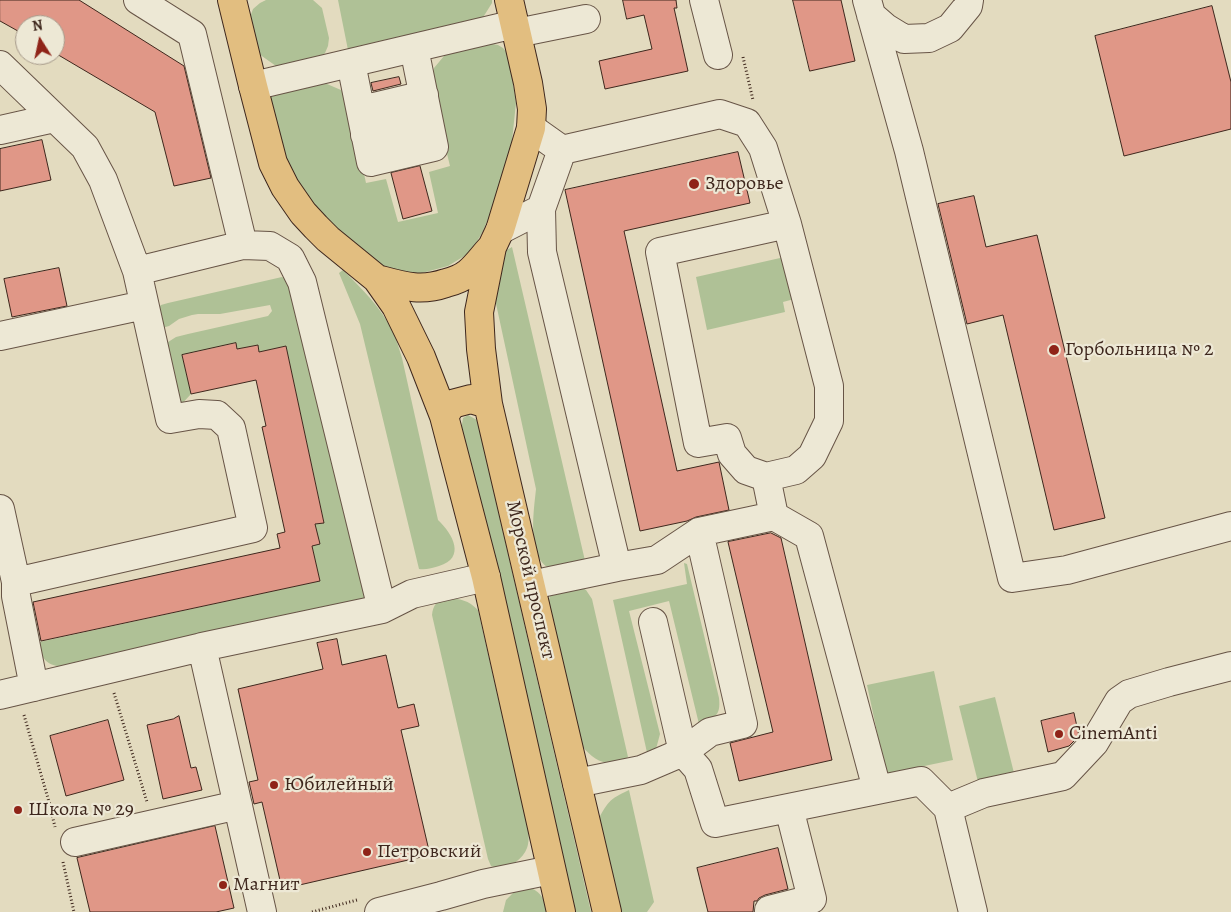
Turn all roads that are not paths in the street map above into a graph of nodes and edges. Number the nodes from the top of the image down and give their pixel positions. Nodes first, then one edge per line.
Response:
1 (138, 0) edge
2 (232, 0) edge
3 (704, 0) edge
4 (968, 0) edge
5 (869, 8) edge
6 (514, 19) edge
7 (586, 20) dead end
8 (414, 48) junction
9 (730, 56) road end
10 (351, 63) junction
11 (0, 65) edge
12 (253, 86) junction
13 (426, 108) junction
14 (54, 118) junction
15 (363, 122) junction
16 (530, 128) junction
17 (0, 130) edge
18 (562, 150) junction
19 (541, 209) junction
20 (787, 224) junction
21 (496, 238) junction
22 (243, 244) junction
23 (137, 271) junction
24 (377, 279) junction
25 (144, 305) junction
26 (0, 336) edge
27 (488, 404) junction
28 (444, 416) junction
29 (766, 477) junction
30 (0, 509) edge
31 (774, 516) junction
32 (1231, 526) edge
33 (699, 532) junction
34 (617, 567) junction
35 (486, 577) junction
36 (16, 582) junction
37 (531, 585) junction
38 (382, 609) junction
39 (653, 622) dead end
40 (202, 648) junction
41 (1231, 666) edge
42 (17, 691) edge
43 (683, 752) junction
44 (577, 783) junction
45 (877, 790) junction
46 (238, 805) junction
47 (789, 808) junction
48 (948, 808) junction
49 (65, 844) road end
50 (552, 870) junction
51 (262, 912) edge
52 (378, 912) edge
53 (561, 912) edge
54 (607, 912) edge
55 (770, 912) edge
56 (973, 912) edge

1 - 22 lane
2 - 12 main road, Морской проспект
3 - 9 lane
4 - 5 lane
5 - 32 lane
6 - 7 lane
6 - 8 lane
6 - 16 main road, Морской проспект
8 - 10 lane
8 - 13 lane
10 - 12 lane
10 - 15 lane
11 - 14 lane
12 - 24 main road, Морской проспект
13 - 15 lane
13 - 15 lane
14 - 17 lane
14 - 23 lane
16 - 18 lane
16 - 21 main road, Морской проспект
18 - 19 lane
18 - 20 lane
19 - 21 lane
19 - 34 lane
20 - 29 lane
20 - 29 lane
21 - 24 main road, Морской проспект
21 - 27 main road, Морской проспект
22 - 23 lane
22 - 38 lane
23 - 25 lane
24 - 28 main road, Морской проспект
25 - 26 lane
25 - 36 lane
27 - 28 main road
27 - 37 main road, Морской проспект
28 - 35 main road, Морской проспект
29 - 31 lane
30 - 36 lane
31 - 33 lane
31 - 45 lane
33 - 34 lane
33 - 43 lane
34 - 37 lane
35 - 38 lane
35 - 50 main road, Морской проспект
36 - 42 lane
37 - 44 main road, Морской проспект
38 - 40 lane
39 - 43 lane
40 - 42 lane
40 - 46 lane
41 - 48 lane
43 - 44 lane
43 - 47 lane
44 - 54 main road, Морской проспект
45 - 47 lane
45 - 48 lane
46 - 49 lane
46 - 51 lane
47 - 55 lane
48 - 56 lane
50 - 52 lane
50 - 53 main road, Морской проспект

